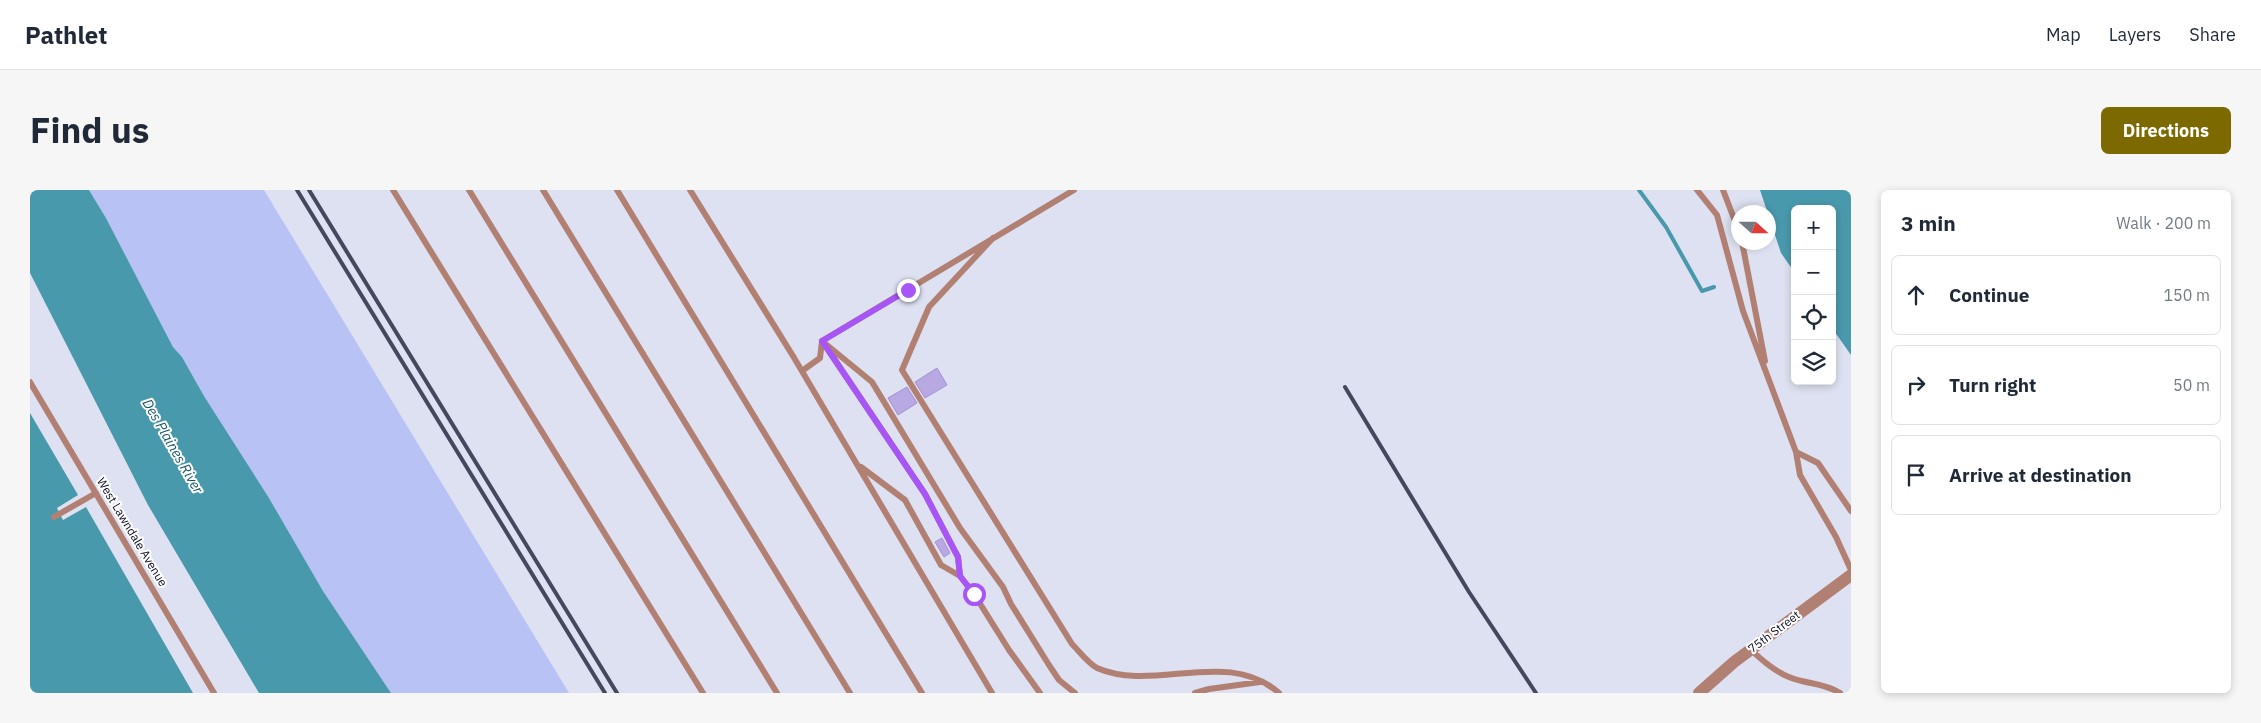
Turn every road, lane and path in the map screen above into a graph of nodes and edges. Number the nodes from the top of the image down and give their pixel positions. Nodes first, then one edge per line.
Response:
1 (393, 190) edge
2 (469, 190) edge
3 (543, 190) edge
4 (617, 190) edge
5 (690, 190) edge
6 (1074, 190) edge
7 (1697, 190) edge
8 (1723, 190) edge
9 (1731, 211) edge
10 (993, 238) junction
11 (1744, 250) edge
12 (822, 341) junction
13 (802, 371) junction
14 (1768, 377) junction
15 (30, 382) edge
16 (1796, 452) junction
17 (857, 464) junction
18 (96, 493) junction
19 (1851, 512) edge
20 (54, 518) dead end
21 (1851, 570) edge
22 (1851, 575) edge
23 (960, 576) junction
24 (1750, 650) junction
25 (1261, 682) junction
26 (214, 693) edge
27 (703, 693) edge
28 (777, 693) edge
29 (850, 693) edge
30 (922, 693) edge
31 (992, 693) edge
32 (1040, 693) edge
33 (1075, 693) edge
34 (1195, 693) edge
35 (1279, 693) edge
36 (1699, 693) edge
37 (1840, 693) edge

1 - 27 lane
2 - 28 lane
3 - 29 lane
4 - 30 lane
5 - 13 lane
6 - 10 lane
7 - 14 lane
8 - 9 lane
10 - 12 lane
10 - 25 lane
11 - 14 lane
12 - 13 lane
12 - 23 lane
12 - 33 lane
13 - 17 lane
14 - 16 lane
15 - 18 lane, West Lawndale Avenue
16 - 19 lane
16 - 21 lane
17 - 23 lane
17 - 31 lane
18 - 20 lane
18 - 26 lane, West Lawndale Avenue
22 - 24 street, 75th Street
23 - 32 lane
24 - 36 street, 75th Street
24 - 37 lane
25 - 34 lane
25 - 35 lane

